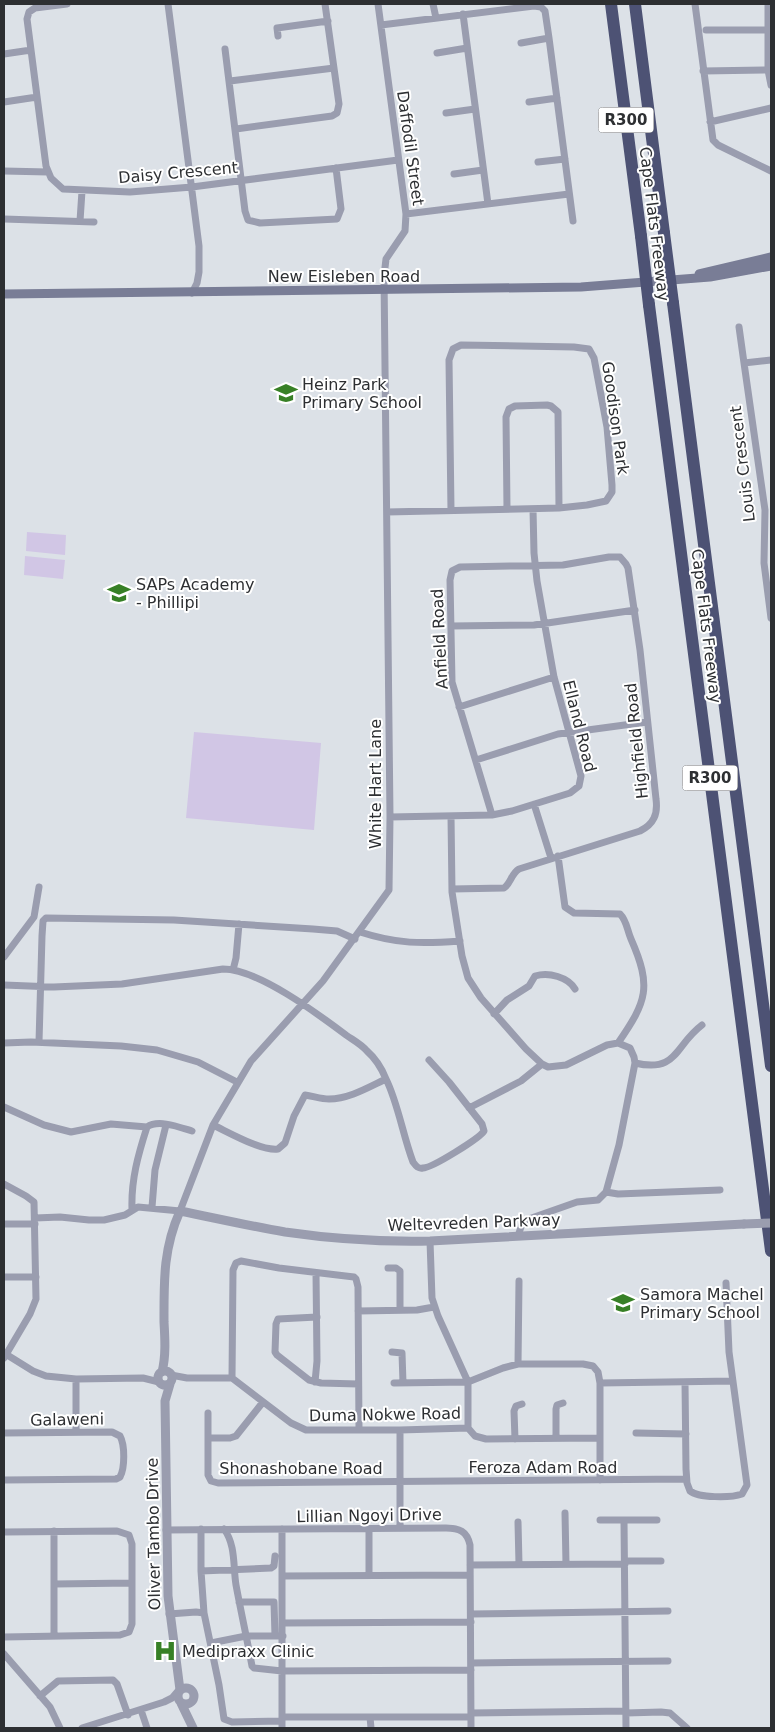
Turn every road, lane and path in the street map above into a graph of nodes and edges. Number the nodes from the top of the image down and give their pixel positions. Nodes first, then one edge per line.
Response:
1 (67, 4) edge
2 (168, 4) edge
3 (325, 4) edge
4 (378, 4) edge
5 (434, 4) edge
6 (611, 4) edge
7 (635, 4) edge
8 (695, 4) edge
9 (768, 4) edge
10 (488, 7) edge
11 (463, 14) junction
12 (436, 18) junction
13 (328, 21) junction
14 (381, 25) junction
15 (706, 30) dead end
16 (768, 30) junction
17 (278, 36) dead end
18 (549, 38) junction
19 (521, 43) dead end
20 (467, 48) junction
21 (226, 49) dead end
22 (31, 50) junction
23 (438, 53) dead end
24 (4, 54) edge
25 (334, 68) junction
26 (704, 70) junction
27 (768, 70) junction
28 (230, 81) junction
29 (771, 85) edge
30 (37, 97) junction
31 (557, 98) junction
32 (4, 102) edge
33 (529, 102) dead end
34 (771, 108) edge
35 (475, 109) junction
36 (446, 113) dead end
37 (710, 122) junction
38 (236, 129) junction
39 (565, 159) junction
40 (398, 160) junction
41 (538, 162) dead end
42 (336, 168) junction
43 (483, 170) junction
44 (4, 171) edge
45 (771, 171) edge
46 (48, 172) junction
47 (454, 174) dead end
48 (242, 180) junction
49 (192, 186) junction
50 (82, 191) junction
51 (569, 194) junction
52 (488, 204) junction
53 (406, 214) junction
54 (4, 219) edge
55 (80, 221) junction
56 (573, 221) dead end
57 (94, 222) dead end
58 (771, 257) edge
59 (771, 266) edge
60 (684, 278) junction
61 (385, 290) junction
62 (196, 293) junction
63 (4, 294) edge
64 (739, 327) dead end
65 (771, 360) edge
66 (744, 364) junction
67 (559, 508) junction
68 (507, 509) junction
69 (533, 509) junction
70 (768, 509) edge
71 (451, 510) junction
72 (387, 512) junction
73 (536, 565) junction
74 (635, 610) junction
75 (771, 618) edge
76 (545, 624) junction
77 (451, 626) junction
78 (554, 677) junction
79 (459, 706) junction
80 (647, 722) junction
81 (569, 732) junction
82 (476, 760) junction
83 (534, 804) junction
84 (492, 815) junction
85 (390, 816) junction
86 (451, 816) junction
87 (555, 857) junction
88 (452, 886) junction
89 (39, 887) dead end
90 (35, 915) junction
91 (46, 918) junction
92 (239, 924) junction
93 (360, 932) junction
94 (355, 939) junction
95 (460, 941) junction
96 (4, 957) edge
97 (233, 970) junction
98 (4, 985) edge
99 (40, 987) junction
100 (575, 989) dead end
101 (302, 1004) junction
102 (494, 1014) junction
103 (702, 1025) dead end
104 (39, 1042) junction
105 (4, 1043) edge
106 (618, 1043) junction
107 (429, 1060) dead end
108 (635, 1063) junction
109 (542, 1064) junction
110 (771, 1066) edge
111 (386, 1079) junction
112 (237, 1082) junction
113 (4, 1107) edge
114 (468, 1108) junction
115 (166, 1124) junction
116 (213, 1125) junction
117 (147, 1127) junction
118 (192, 1130) dead end
119 (4, 1184) edge
120 (720, 1190) dead end
121 (606, 1192) junction
122 (152, 1207) junction
123 (132, 1209) junction
124 (180, 1211) junction
125 (35, 1221) junction
126 (771, 1223) edge
127 (4, 1224) edge
128 (518, 1236) junction
129 (430, 1241) junction
130 (771, 1251) edge
131 (388, 1268) dead end
132 (316, 1273) junction
133 (4, 1277) edge
134 (36, 1277) junction
135 (519, 1281) dead end
136 (726, 1282) dead end
137 (434, 1307) junction
138 (400, 1310) junction
139 (358, 1311) junction
140 (317, 1317) junction
141 (392, 1352) dead end
142 (4, 1355) edge
143 (518, 1364) junction
144 (165, 1378) junction
145 (232, 1378) junction
146 (76, 1379) junction
147 (733, 1381) junction
148 (315, 1382) junction
149 (468, 1382) junction
150 (685, 1382) junction
151 (394, 1383) dead end
152 (403, 1383) junction
153 (600, 1383) junction
154 (358, 1384) junction
155 (263, 1402) junction
156 (564, 1403) dead end
157 (522, 1404) dead end
158 (208, 1413) dead end
159 (468, 1428) junction
160 (360, 1430) junction
161 (400, 1430) junction
162 (76, 1432) junction
163 (4, 1433) edge
164 (636, 1433) dead end
165 (686, 1434) junction
166 (208, 1438) junction
167 (556, 1438) junction
168 (600, 1438) junction
169 (515, 1439) junction
170 (686, 1479) junction
171 (4, 1480) edge
172 (600, 1480) junction
173 (400, 1482) junction
174 (566, 1512) dead end
175 (600, 1520) dead end
176 (624, 1520) junction
177 (657, 1520) dead end
178 (518, 1522) dead end
179 (400, 1528) junction
180 (282, 1529) junction
181 (369, 1529) junction
182 (166, 1530) junction
183 (201, 1530) junction
184 (224, 1530) junction
185 (4, 1532) edge
186 (54, 1532) junction
187 (275, 1556) dead end
188 (661, 1561) dead end
189 (625, 1563) junction
190 (519, 1564) junction
191 (566, 1564) junction
192 (470, 1565) junction
193 (234, 1569) junction
194 (201, 1571) junction
195 (369, 1575) junction
196 (470, 1575) junction
197 (282, 1576) junction
198 (132, 1583) junction
199 (54, 1584) junction
200 (239, 1602) junction
201 (668, 1611) dead end
202 (625, 1612) junction
203 (204, 1613) junction
204 (169, 1614) junction
205 (471, 1618) junction
206 (283, 1623) junction
207 (54, 1636) junction
208 (246, 1636) junction
209 (279, 1636) junction
210 (4, 1637) edge
211 (211, 1643) junction
212 (4, 1654) edge
213 (668, 1661) dead end
214 (626, 1662) junction
215 (177, 1666) junction
216 (471, 1666) junction
217 (282, 1671) junction
218 (190, 1688) junction
219 (179, 1691) junction
220 (40, 1696) junction
221 (193, 1700) junction
222 (164, 1702) junction
223 (180, 1702) junction
224 (142, 1710) junction
225 (626, 1712) junction
226 (471, 1714) junction
227 (128, 1715) junction
228 (370, 1717) junction
229 (282, 1722) edge
230 (192, 1726) edge
231 (683, 1727) edge
232 (60, 1728) edge
233 (82, 1728) edge
234 (147, 1728) edge
235 (371, 1728) edge
236 (471, 1728) edge
237 (626, 1728) edge

1 - 22 street
2 - 49 street
3 - 13 street
4 - 14 street, Daffodil Street
5 - 12 street
6 - 130 highway, Cape Flats Freeway / R300, bridge
7 - 110 highway, Cape Flats Freeway / R300, bridge
8 - 26 street
9 - 16 street
10 - 11 street
10 - 18 street
11 - 12 street
11 - 20 street
12 - 14 street
13 - 17 street
13 - 25 street
14 - 40 street, Daffodil Street
15 - 16 street
16 - 27 street
18 - 19 street
18 - 31 street
20 - 23 street
20 - 35 street
21 - 28 street
22 - 24 street
22 - 30 street
25 - 28 street
25 - 38 street
26 - 27 street
26 - 37 street
27 - 29 street
28 - 38 street
30 - 32 street
30 - 46 street
31 - 33 street
31 - 39 street
34 - 37 street
35 - 36 street
35 - 43 street
37 - 45 street
38 - 48 street
39 - 41 street
39 - 51 street
40 - 42 street, Daisy Crescent
40 - 53 street, Daffodil Street
42 - 48 street, Daisy Crescent
42 - 48 street
43 - 47 street
43 - 52 street
44 - 46 street
46 - 50 street, Daisy Crescent
48 - 49 street, Daisy Crescent
49 - 50 street, Daisy Crescent
49 - 62 street
50 - 55 street
51 - 52 street
51 - 56 street
52 - 53 street
53 - 61 street, Daffodil Street
54 - 55 street
55 - 57 street
58 - 60 main road, New Eisleben Road
59 - 60 main road, New Eisleben Road
60 - 61 main road, New Eisleben Road
61 - 62 main road, New Eisleben Road
61 - 72 street, White Hart Lane
62 - 63 main road, New Eisleben Road
64 - 66 street, Louis Crescent
65 - 66 street
66 - 70 street, Louis Crescent
67 - 68 street
67 - 69 street
67 - 71 street, Goodison Park
68 - 69 street
68 - 71 street
69 - 73 street, Elland Road
70 - 75 street, Louis Crescent
71 - 72 street
72 - 85 street, White Hart Lane
73 - 74 street, Highfield Road
73 - 76 street, Elland Road
73 - 77 street, Anfield Road
74 - 76 street
74 - 80 street, Highfield Road
76 - 77 street
76 - 78 street, Elland Road
77 - 79 street, Anfield Road
78 - 79 street
78 - 81 street, Elland Road
79 - 82 street, Anfield Road
80 - 81 street
80 - 87 street, Highfield Road
81 - 82 street
81 - 83 street, Elland Road
82 - 84 street, Anfield Road
83 - 84 street, Elland Road
83 - 87 street
84 - 86 street, Elland Road
85 - 86 street, Elland Road
85 - 93 street, White Hart Lane
86 - 88 street
87 - 88 street, Highfield Road
87 - 106 street
88 - 95 street
89 - 90 street
90 - 91 street
90 - 96 street
91 - 92 street
91 - 99 street
92 - 94 street
92 - 97 street
93 - 94 street, White Hart Lane
93 - 95 street
94 - 101 street, White Hart Lane
95 - 102 street
97 - 99 street
97 - 101 street
98 - 99 street
99 - 104 street
100 - 102 street
101 - 111 street
101 - 112 street, White Hart Lane
102 - 109 street
103 - 108 street
104 - 105 street
104 - 112 street
106 - 108 street
106 - 109 street
107 - 114 street
108 - 121 street
109 - 114 street
111 - 114 street
111 - 116 street
112 - 116 street, White Hart Lane
113 - 117 street
115 - 117 street
115 - 118 street
115 - 122 street
116 - 124 street, White Hart Lane
117 - 123 street
119 - 125 street
120 - 121 street
121 - 128 street
122 - 123 street
122 - 124 street
123 - 125 street
124 - 129 street, Weltevreden Parkway
124 - 144 street, Oliver Tambo Drive
125 - 127 street
125 - 134 street
126 - 128 street, Weltevreden Parkway, bridge
128 - 129 street, Weltevreden Parkway
129 - 137 street, Duma Nokwe Road
131 - 138 street
132 - 139 street
132 - 140 street
132 - 145 street
133 - 134 street
134 - 142 street
135 - 143 street
136 - 147 street
137 - 138 street
137 - 149 street, Duma Nokwe Road
138 - 139 street
139 - 154 street
140 - 148 street
140 - 148 street
141 - 152 street
142 - 146 street
143 - 149 street
143 - 153 street
144 - 145 street
144 - 146 street
144 - 182 street, Oliver Tambo Drive
145 - 155 street, Duma Nokwe Road
146 - 162 street
147 - 150 street
147 - 170 street
148 - 154 street
149 - 152 street
149 - 159 street, Duma Nokwe Road
150 - 153 street
150 - 165 street
151 - 152 street
153 - 168 street
154 - 160 street
155 - 160 street, Duma Nokwe Road
155 - 166 street
156 - 167 street
157 - 169 street
158 - 166 street, Shonashobane Road
159 - 161 street, Duma Nokwe Road
159 - 169 street
160 - 161 street, Duma Nokwe Road
161 - 173 street
162 - 163 street, Galaweni
162 - 171 street, Galaweni
164 - 165 street
165 - 170 street
166 - 173 street, Shonashobane Road
167 - 168 street
167 - 169 street
168 - 172 street
170 - 172 street, Feroza Adam Road
172 - 173 street, Feroza Adam Road
173 - 179 street
174 - 191 street
175 - 176 street
176 - 177 street
176 - 189 street
178 - 190 street
179 - 181 street, Lillian Ngoyi Drive
179 - 192 street, Lillian Ngoyi Drive
180 - 181 street, Lillian Ngoyi Drive
180 - 184 street, Lillian Ngoyi Drive
180 - 197 street
181 - 195 street
182 - 183 street, Lillian Ngoyi Drive
182 - 204 street, Oliver Tambo Drive
183 - 184 street, Lillian Ngoyi Drive
183 - 194 street
184 - 193 street
185 - 186 street
186 - 198 street
186 - 199 street
187 - 193 street
188 - 189 street
189 - 191 street
189 - 202 street
190 - 191 street
190 - 192 street
192 - 196 street, Lillian Ngoyi Drive
193 - 194 street
193 - 200 street
194 - 203 street
195 - 196 street
195 - 197 street
196 - 205 street, Lillian Ngoyi Drive
197 - 206 street
198 - 199 street
198 - 207 street
199 - 207 street
200 - 208 street
200 - 209 street
201 - 202 street
202 - 205 street
202 - 214 street
203 - 204 street
203 - 211 street
204 - 215 street, Oliver Tambo Drive
205 - 206 street
205 - 216 street, Lillian Ngoyi Drive
206 - 209 street
207 - 210 street
208 - 209 street
208 - 211 street
208 - 217 street
209 - 217 street
211 - 229 street
212 - 220 street
213 - 214 street
214 - 216 street
214 - 225 street
215 - 218 street, Oliver Tambo Drive
215 - 219 street, Oliver Tambo Drive
216 - 217 street
216 - 226 street, Lillian Ngoyi Drive
217 - 229 street
218 - 219 street
218 - 221 street
219 - 222 street
219 - 223 street
220 - 227 street
220 - 232 street
221 - 223 street
221 - 230 street
222 - 223 street
222 - 224 street
223 - 230 street
224 - 227 street
224 - 234 street
225 - 226 street
225 - 231 street
225 - 237 street
226 - 228 street
226 - 236 street, Lillian Ngoyi Drive
227 - 233 street
228 - 229 street
228 - 235 street

